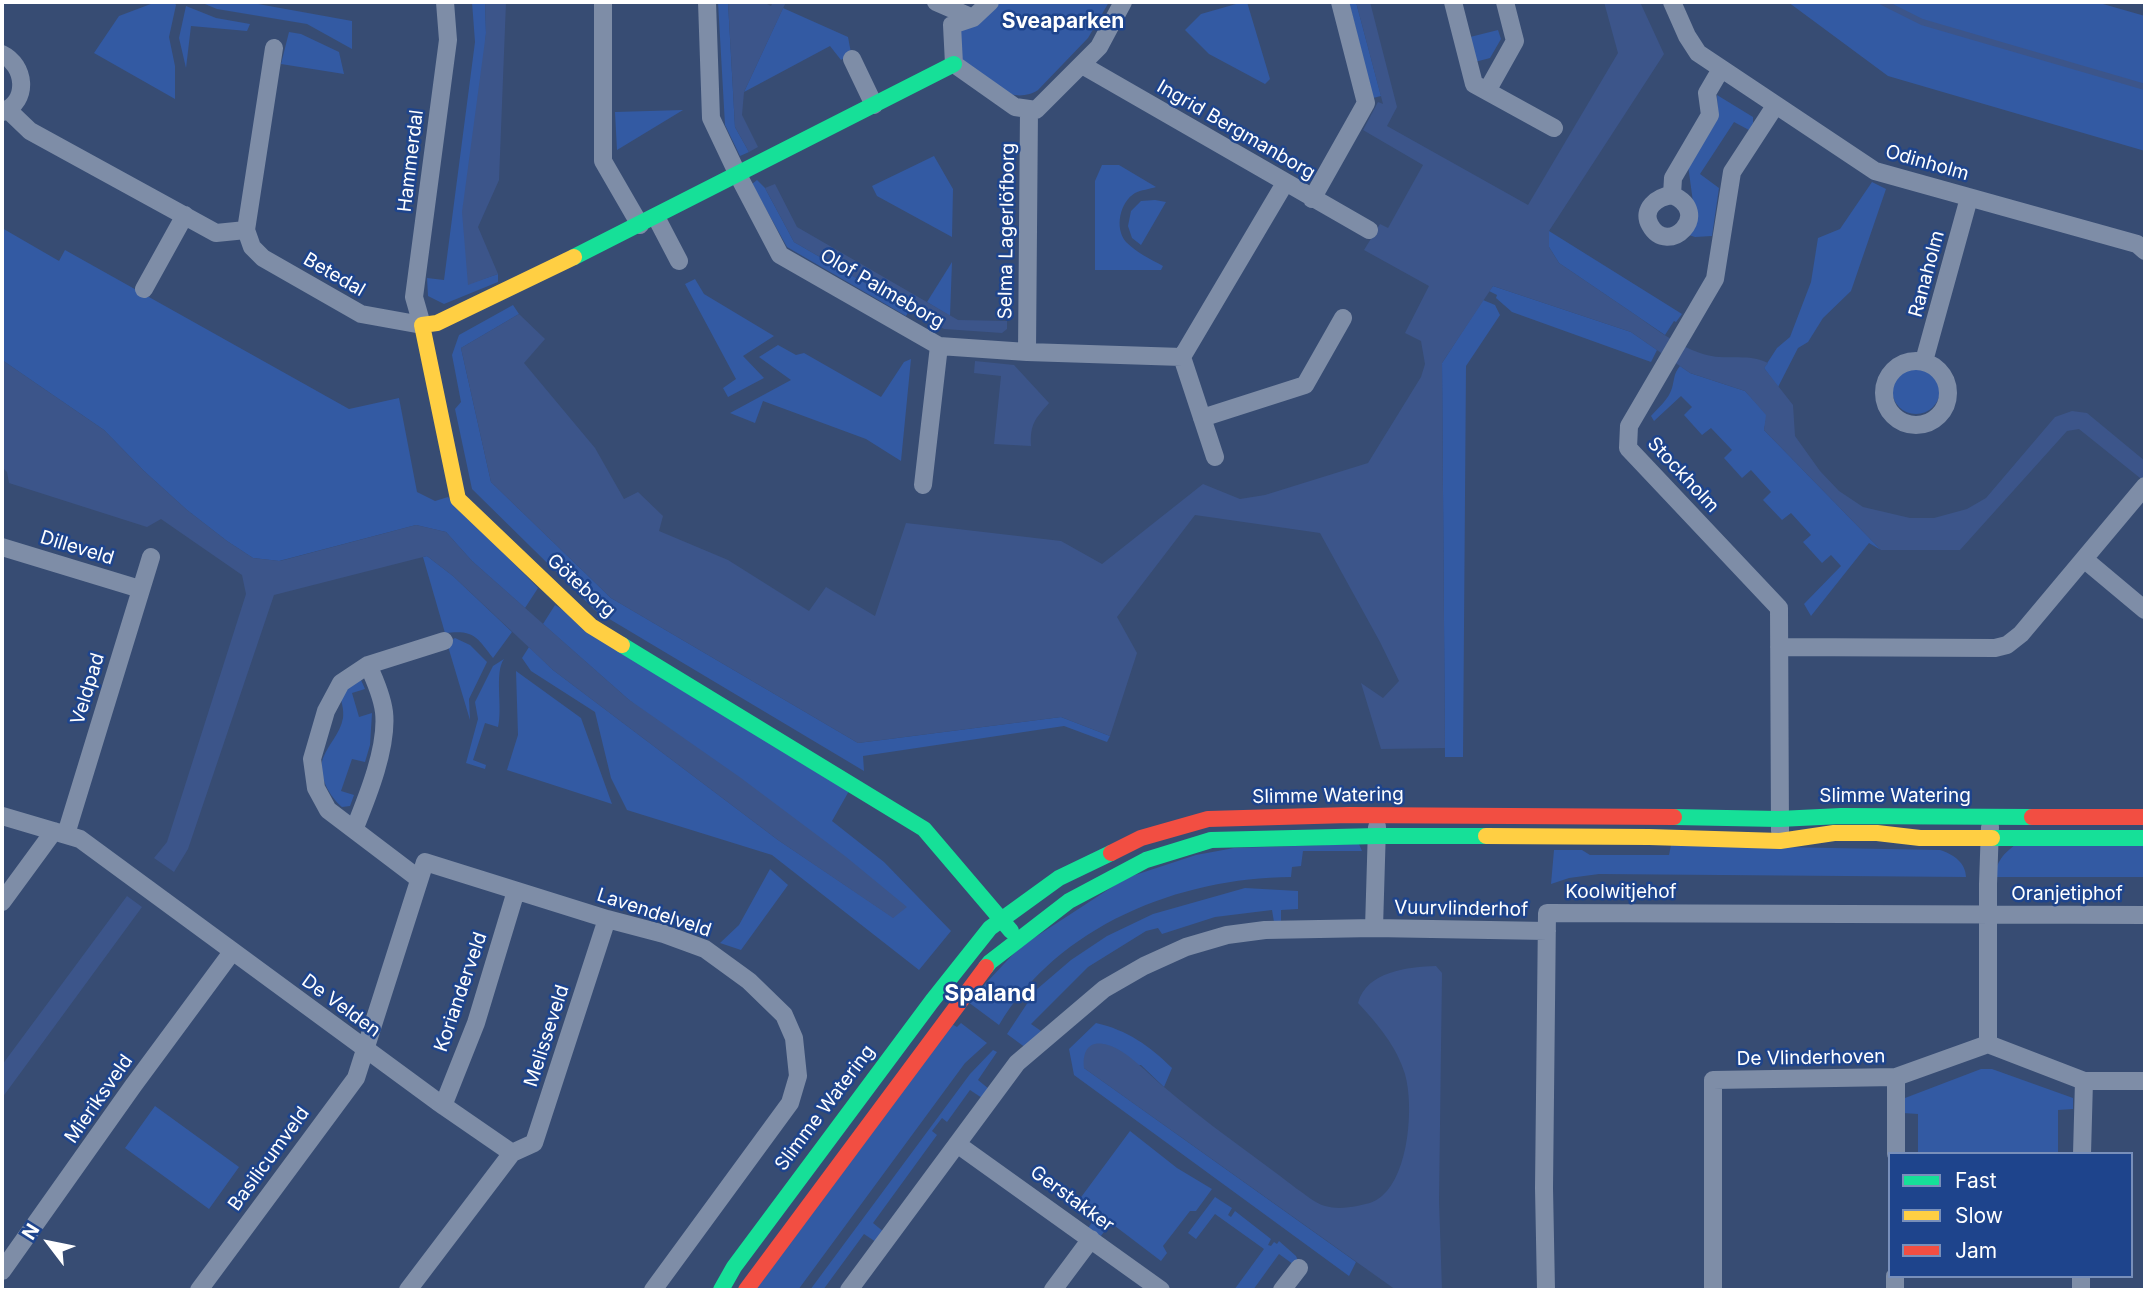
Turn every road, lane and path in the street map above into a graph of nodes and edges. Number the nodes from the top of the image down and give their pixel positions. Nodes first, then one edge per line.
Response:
1 (445, 2) edge
2 (603, 2) edge
3 (707, 2) edge
4 (936, 2) edge
5 (990, 2) edge
6 (1123, 2) edge
7 (1340, 2) edge
8 (1453, 2) edge
9 (1505, 2) edge
10 (1672, 2) edge
11 (973, 18) junction
12 (274, 48) dead end
13 (2, 54) edge
14 (852, 59) dead end
15 (954, 64) junction
16 (1082, 65) junction
17 (1721, 69) junction
18 (1487, 91) junction
19 (874, 105) junction
20 (1775, 106) junction
21 (1029, 109) junction
22 (5, 110) edge
23 (1554, 128) dead end
24 (738, 175) junction
25 (1284, 183) junction
26 (1672, 195) dead end
27 (1969, 198) junction
28 (1312, 199) junction
29 (185, 215) junction
30 (648, 221) junction
31 (246, 230) junction
32 (1369, 230) dead end
33 (2145, 251) edge
34 (678, 261) dead end
35 (144, 289) dead end
36 (1343, 318) dead end
37 (422, 325) junction
38 (939, 346) junction
39 (1027, 352) junction
40 (1182, 357) junction
41 (1924, 362) dead end
42 (1202, 418) junction
43 (1215, 457) dead end
44 (923, 485) dead end
45 (2145, 486) edge
46 (2, 547) edge
47 (151, 557) dead end
48 (2084, 559) junction
49 (140, 589) junction
50 (2145, 610) edge
51 (444, 641) dead end
52 (1779, 647) junction
53 (368, 665) junction
54 (1377, 815) junction
55 (2, 816) edge
56 (1990, 817) junction
57 (2145, 817) edge
58 (1779, 819) junction
59 (354, 830) junction
60 (60, 833) junction
61 (1377, 836) junction
62 (1990, 838) junction
63 (2145, 838) edge
64 (1780, 841) junction
65 (422, 871) junction
66 (516, 891) junction
67 (2, 902) edge
68 (1988, 914) junction
69 (2145, 915) edge
70 (607, 919) junction
71 (1002, 920) junction
72 (1374, 928) junction
73 (1547, 931) junction
74 (1019, 939) junction
75 (232, 952) junction
76 (1988, 1044) junction
77 (365, 1049) junction
78 (1896, 1077) junction
79 (2084, 1081) junction
80 (2145, 1081) edge
81 (443, 1106) junction
82 (957, 1143) junction
83 (1896, 1152) edge
84 (2082, 1152) edge
85 (512, 1153) junction
86 (1091, 1239) junction
87 (1299, 1268) dead end
88 (2, 1271) edge
89 (413, 1289) edge
90 (199, 1290) edge
91 (653, 1290) edge
92 (721, 1290) edge
93 (746, 1290) edge
94 (849, 1290) edge
95 (1054, 1290) edge
96 (1161, 1290) edge
97 (1282, 1290) edge
98 (1546, 1290) edge
99 (1713, 1290) edge

1 - 37 street, Hammerdal
2 - 30 street
3 - 24 street, Olof Palmeborg
4 - 11 street
5 - 11 street
6 - 16 street
7 - 28 street
8 - 18 street
9 - 18 street
10 - 17 street, Odinholm
11 - 15 street
12 - 31 street
13 - 22 street
14 - 19 street
15 - 19 street
15 - 21 street
16 - 21 street
16 - 25 street, Ingrid Bergmanborg
17 - 20 street, Odinholm
17 - 26 street
18 - 23 street
19 - 24 street
20 - 27 street, Odinholm
20 - 52 street, Stockholm
21 - 39 street, Selma Lagerlöfborg
22 - 29 street
24 - 30 street
24 - 38 street, Olof Palmeborg
25 - 28 street, Ingrid Bergmanborg
25 - 40 street
27 - 33 street, Odinholm
27 - 41 street, Ranaholm
28 - 32 street, Ingrid Bergmanborg
29 - 31 street
29 - 35 street
30 - 34 street
30 - 37 street
31 - 37 street, Betedal
36 - 42 street
37 - 71 street, Göteborg
38 - 39 street, Olof Palmeborg
38 - 44 street
39 - 40 street, Olof Palmeborg
40 - 42 street
42 - 43 street
45 - 48 street
46 - 49 street, Dilleveld
47 - 49 street, Veldpad
48 - 50 street
48 - 52 street
49 - 60 street, Veldpad
51 - 53 street, Lavendelveld
52 - 58 street, Stockholm
53 - 59 street
53 - 59 street, Lavendelveld
54 - 58 street, Slimme Watering
54 - 61 street, Vuurvlinderhof
54 - 71 street, Slimme Watering
55 - 60 street, De Velden
56 - 57 street, Slimme Watering
56 - 58 street, Slimme Watering
56 - 62 street
58 - 64 street, Stockholm
59 - 65 street, Lavendelveld
60 - 67 street, Veldpad
60 - 75 street, De Velden
61 - 64 street, Slimme Watering
61 - 72 street, Vuurvlinderhof
61 - 74 street, Slimme Watering
62 - 63 street, Slimme Watering
62 - 64 street, Slimme Watering
62 - 68 street
65 - 66 street, Lavendelveld
65 - 77 street, Basilicumveld
66 - 70 street, Lavendelveld
66 - 81 street, Korianderveld
68 - 69 street, Oranjetiphof
68 - 73 street, Koolwitjehof
68 - 76 street
70 - 85 street, Melisseveld
70 - 91 street, Lavendelveld
71 - 74 street, Göteborg
71 - 92 street, Slimme Watering
72 - 73 street, Vuurvlinderhof
72 - 82 street, Vuurvlinderhof
73 - 98 street
74 - 93 street, Slimme Watering
75 - 77 street, De Velden
75 - 88 street, Mieriksveld
76 - 78 street, De Vlinderhoven
76 - 79 street
77 - 81 street, De Velden
77 - 90 street, Basilicumveld
78 - 83 street
78 - 99 street, De Vlinderhoven
79 - 80 street
79 - 84 street
81 - 85 street, De Velden
82 - 86 street, Gerstakker
82 - 94 street
85 - 89 street
86 - 95 street
86 - 96 street, Gerstakker
87 - 97 street

